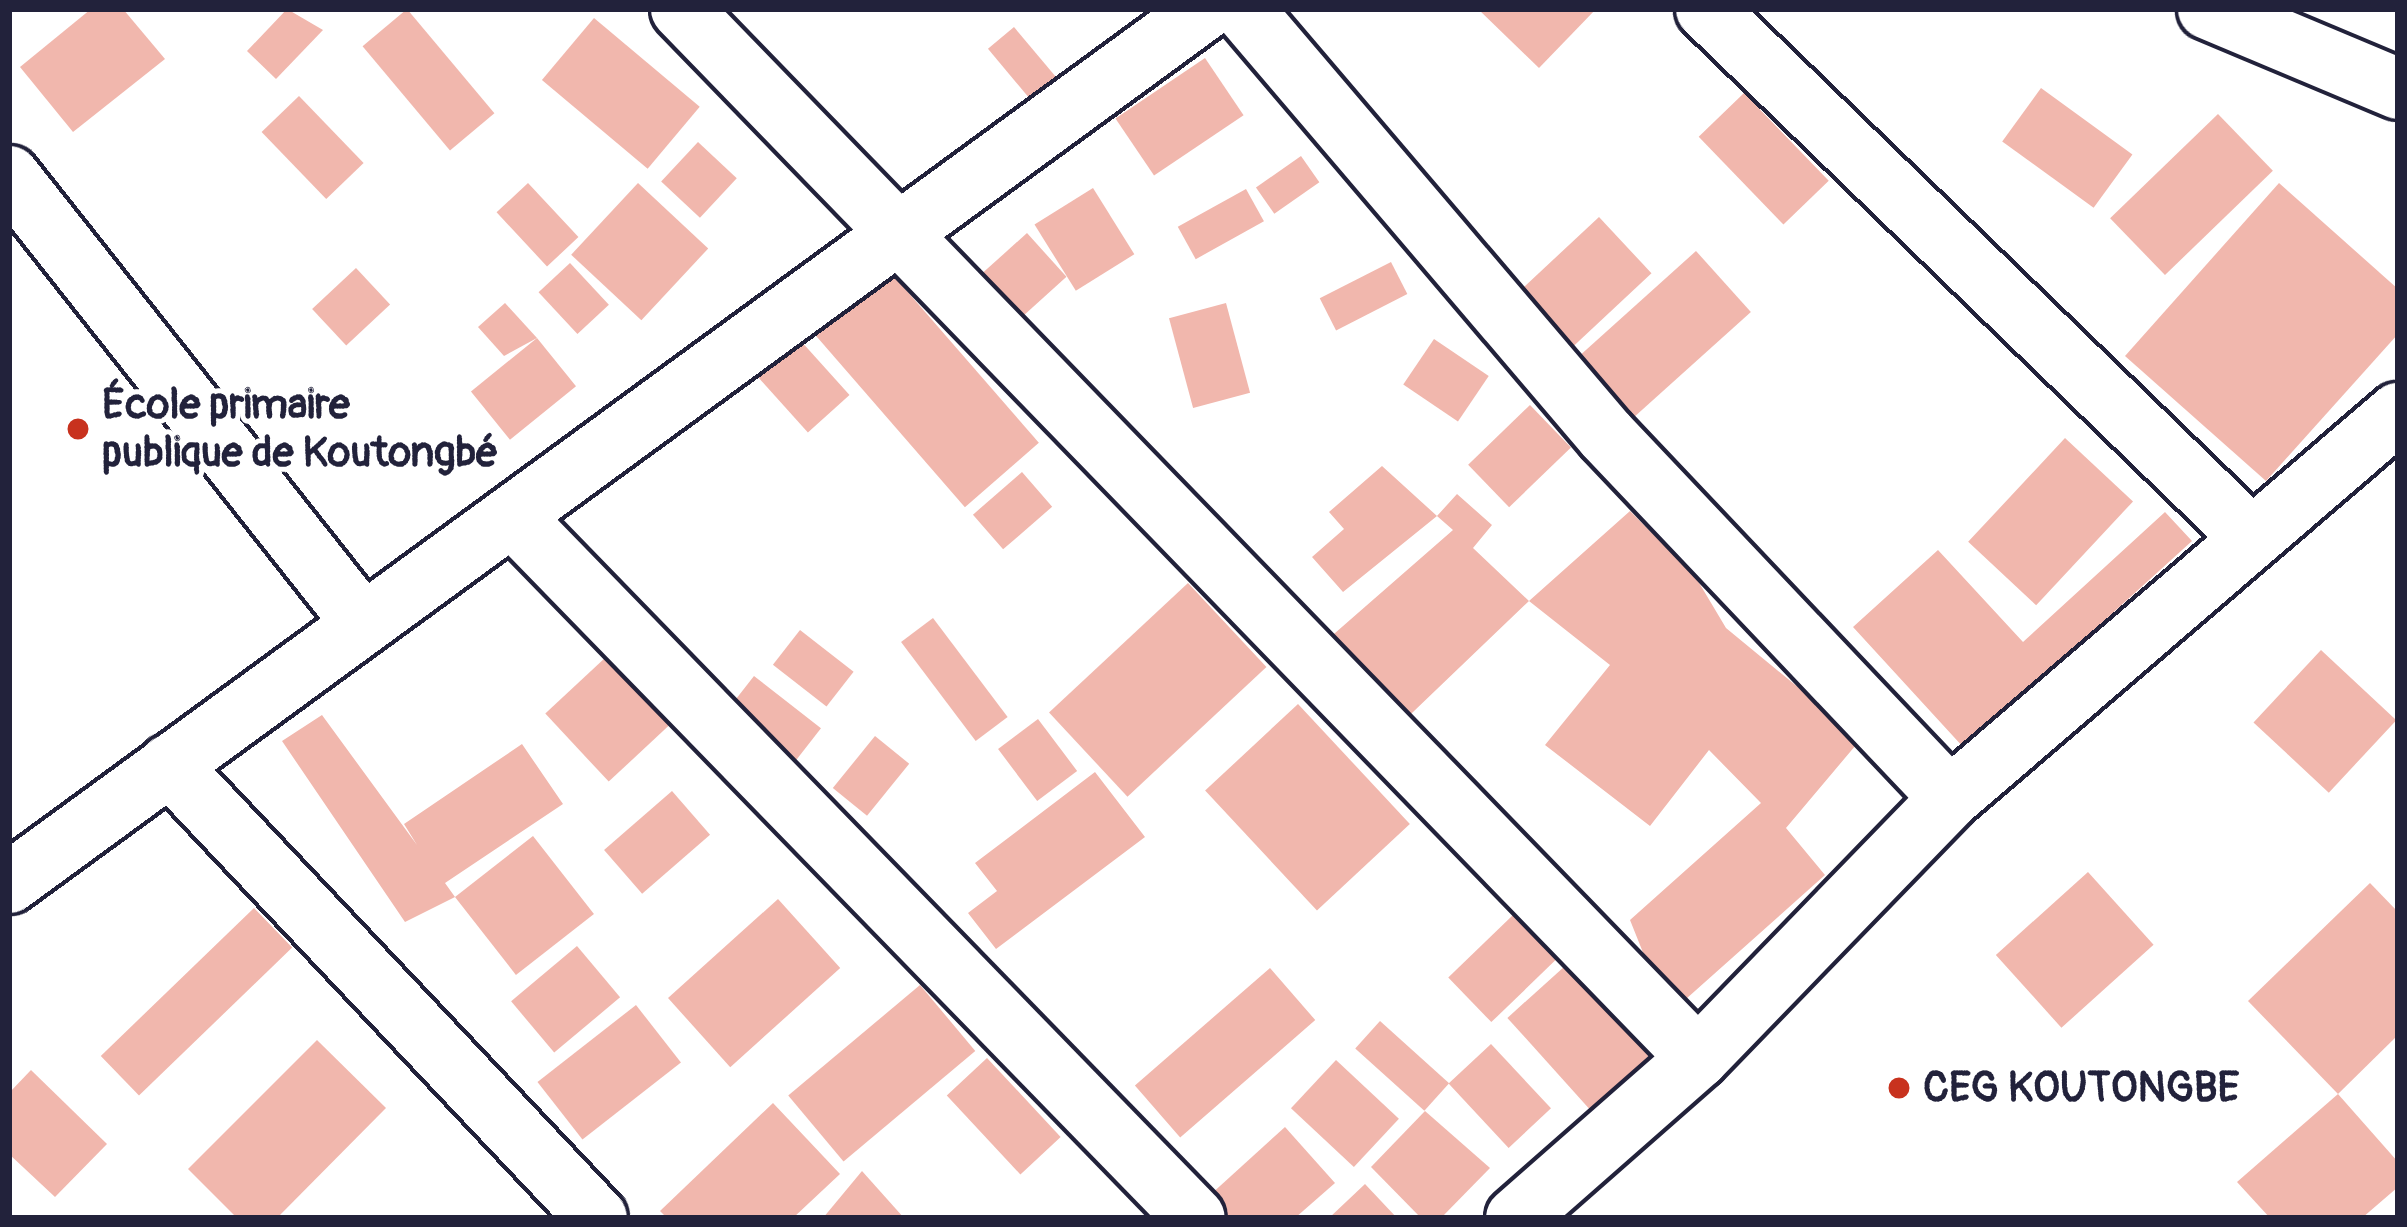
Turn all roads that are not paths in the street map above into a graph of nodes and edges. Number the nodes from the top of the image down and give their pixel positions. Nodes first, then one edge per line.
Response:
1 (681, 9) edge
2 (1206, 9) edge
3 (1243, 9) edge
4 (1706, 9) edge
5 (2209, 9) edge
6 (2398, 89) edge
7 (9, 176) edge
8 (899, 234) junction
9 (2398, 413) edge
10 (512, 515) junction
11 (2250, 536) junction
12 (363, 624) junction
13 (169, 765) junction
14 (1950, 797) junction
15 (9, 883) edge
16 (1698, 1058) junction
17 (596, 1218) edge
18 (1195, 1218) edge
19 (1516, 1218) edge

1 - 8 street
2 - 8 street
3 - 14 street
4 - 11 street
5 - 6 street
7 - 12 street
8 - 10 street
8 - 16 street
9 - 11 street
10 - 12 street
10 - 18 street
11 - 14 street
12 - 13 street
13 - 15 street
13 - 17 street
14 - 16 street
16 - 19 street

